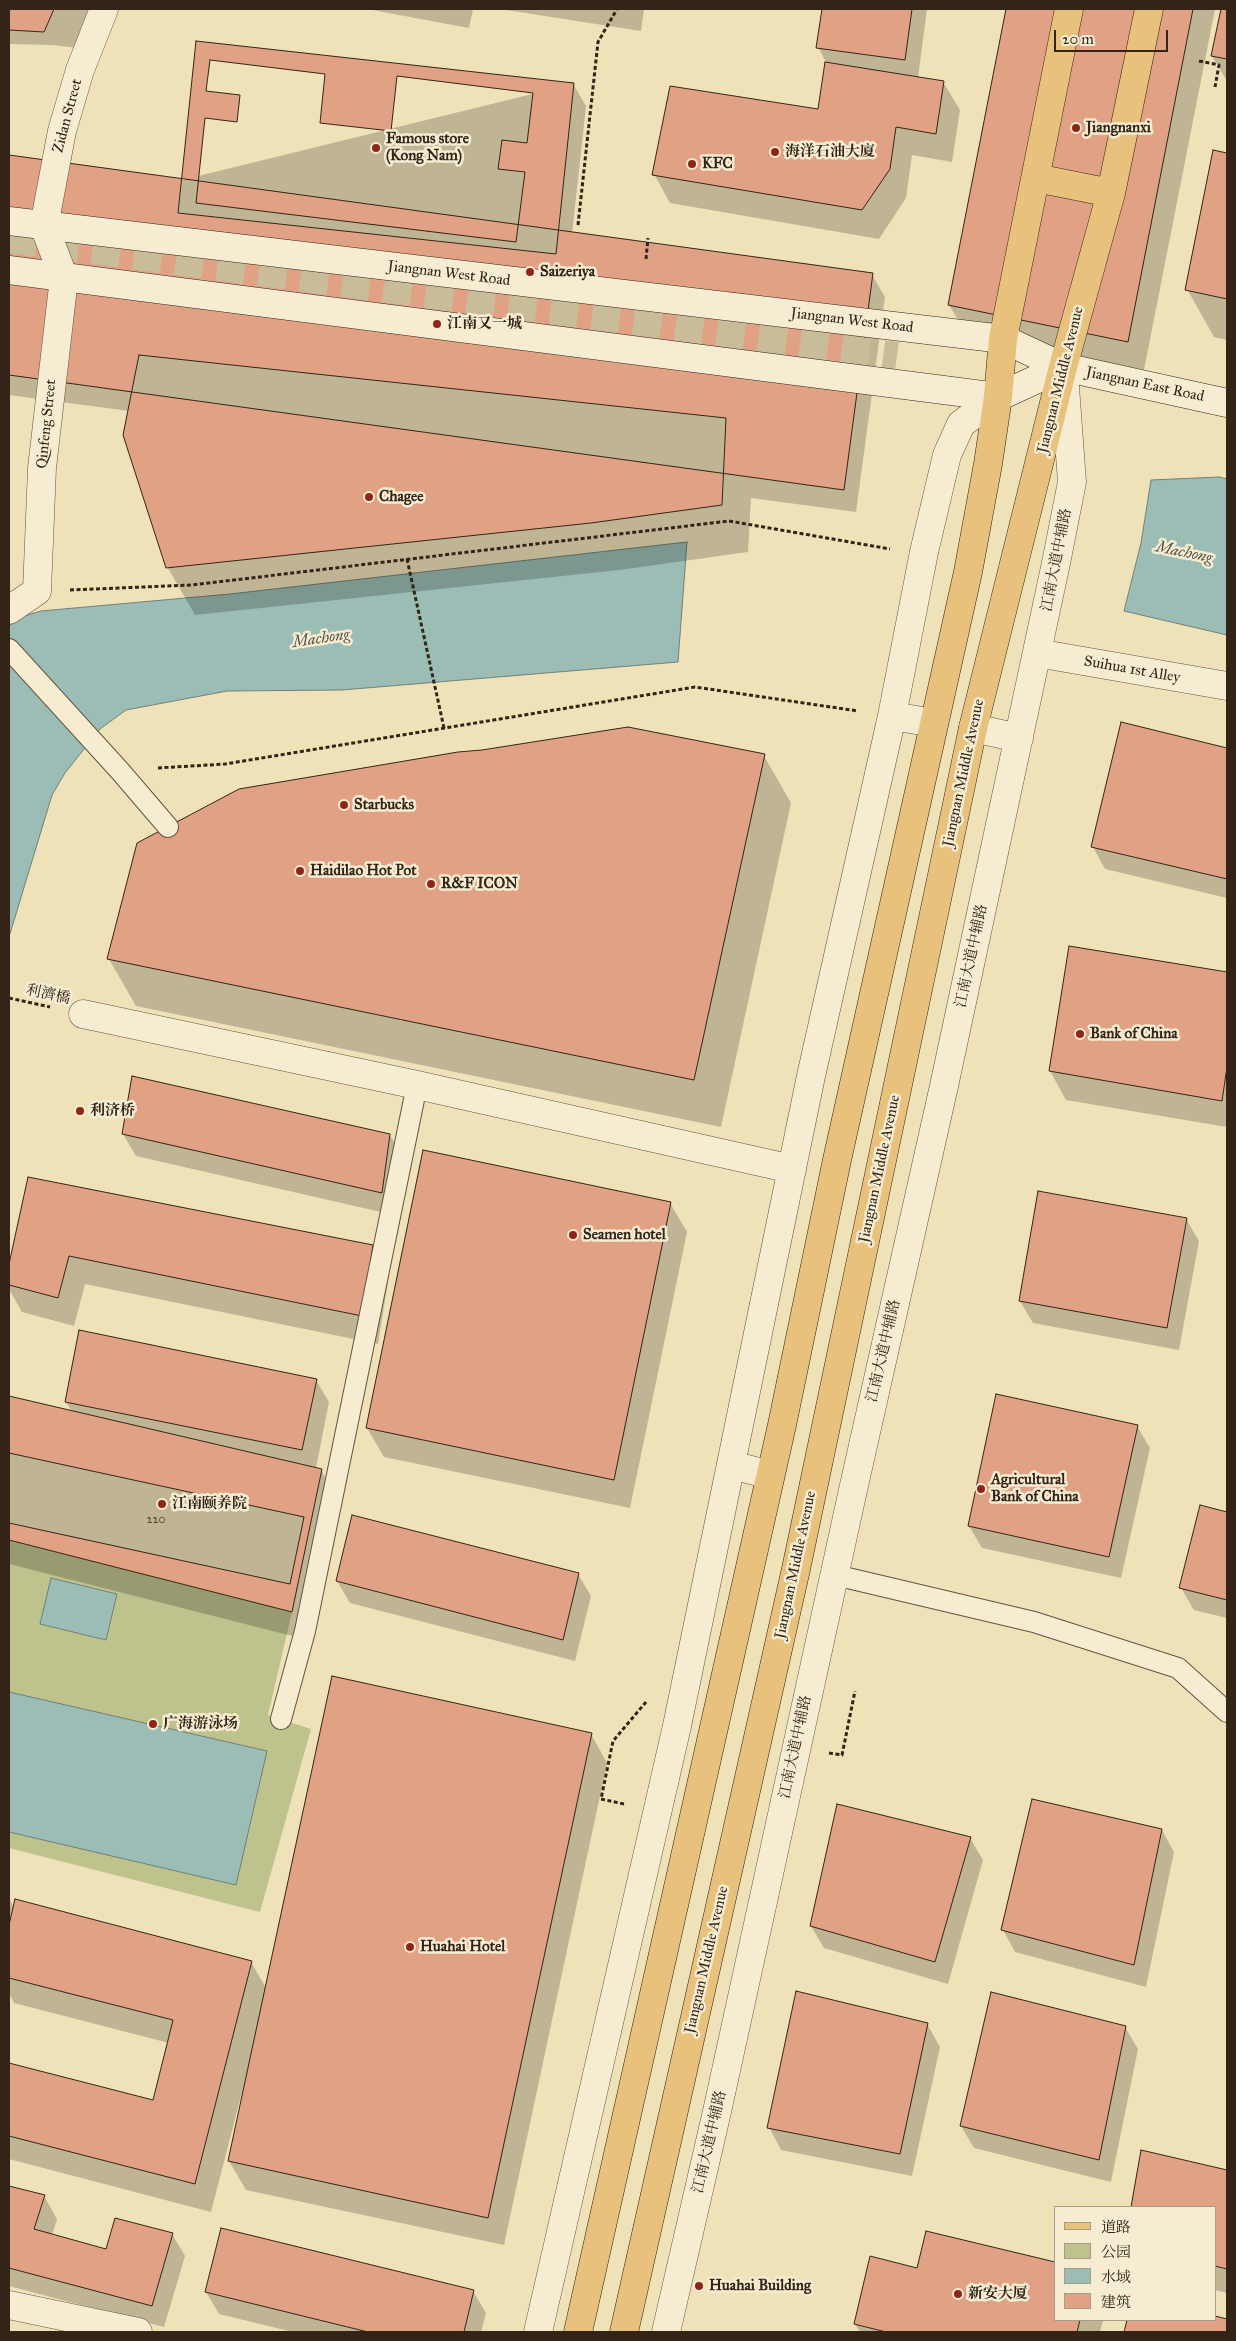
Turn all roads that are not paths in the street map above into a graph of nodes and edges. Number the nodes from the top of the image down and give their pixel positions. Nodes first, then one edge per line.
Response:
1 (104, 9) edge
2 (1069, 9) edge
3 (1149, 9) edge
4 (1036, 178) junction
5 (1110, 193) junction
6 (9, 222) edge
7 (44, 226) junction
8 (9, 270) edge
9 (64, 278) junction
10 (1003, 339) junction
11 (1063, 367) junction
12 (998, 397) junction
13 (1227, 403) edge
14 (9, 610) edge
15 (9, 649) edge
16 (1038, 653) junction
17 (1227, 686) edge
18 (892, 716) junction
19 (934, 723) junction
20 (973, 728) junction
21 (1019, 738) junction
22 (168, 827) dead end
23 (83, 1014) road end
24 (417, 1085) junction
25 (792, 1169) junction
26 (732, 1465) junction
27 (770, 1475) junction
28 (796, 1569) junction
29 (835, 1575) junction
30 (1227, 1712) edge
31 (282, 1719) dead end
32 (9, 2305) edge
33 (138, 2332) edge
34 (538, 2332) edge
35 (578, 2332) edge
36 (624, 2332) edge
37 (666, 2332) edge

1 - 7 street, Zidan Street
2 - 4 main road
3 - 5 main road, Jiangnan Middle Avenue
4 - 5 main road
4 - 10 main road
5 - 11 main road, Jiangnan Middle Avenue
6 - 7 street, Jiangnan West Road
7 - 9 street, Qinfeng Street
7 - 10 street, Jiangnan West Road
8 - 9 street
9 - 12 street
9 - 14 street, Qinfeng Street
10 - 11 street, Jiangnan West Road
10 - 12 main road
11 - 12 street
11 - 13 street, Jiangnan East Road
11 - 16 street, 江南大道中辅路
11 - 20 main road, Jiangnan Middle Avenue
12 - 18 street
12 - 19 main road
15 - 22 lane
16 - 17 street, Suihua 1st Alley
16 - 21 street, 江南大道中辅路
18 - 19 street
18 - 25 street
19 - 27 main road
20 - 21 street
20 - 28 main road, Jiangnan Middle Avenue
21 - 29 street, 江南大道中辅路
23 - 24 street
24 - 25 street
24 - 31 lane
25 - 26 street
26 - 27 street
26 - 34 street
27 - 35 main road
28 - 29 street
28 - 36 main road, Jiangnan Middle Avenue
29 - 30 lane
29 - 37 street, 江南大道中辅路
32 - 33 street

